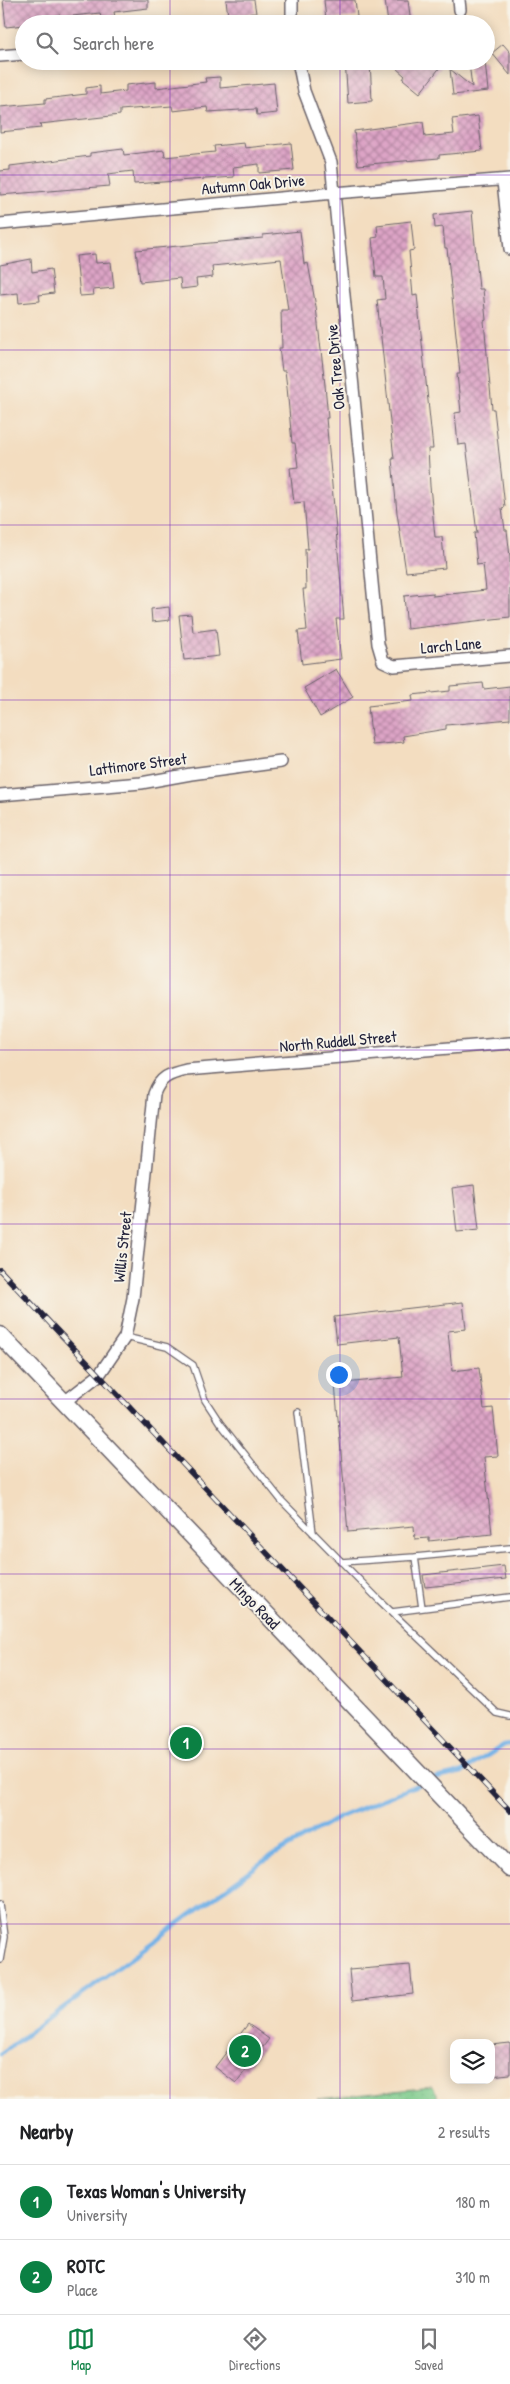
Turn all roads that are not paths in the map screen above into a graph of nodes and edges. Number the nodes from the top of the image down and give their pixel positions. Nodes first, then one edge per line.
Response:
1 (292, 0) edge
2 (292, 15) edge
3 (15, 55) edge
4 (0, 56) edge
5 (300, 70) edge
6 (506, 180) edge
7 (334, 193) junction
8 (0, 224) edge
9 (510, 249) edge
10 (510, 656) edge
11 (394, 666) joint
12 (281, 762) dead end
13 (0, 795) edge
14 (510, 1043) edge
15 (169, 1074) joint
16 (0, 1336) edge
17 (125, 1336) junction
18 (63, 1403) junction
19 (298, 1412) dead end
20 (313, 1533) junction
21 (510, 1548) edge
22 (415, 1557) junction
23 (341, 1562) junction
24 (510, 1597) edge
25 (422, 1608) junction
26 (392, 1612) junction
27 (510, 1716) edge
28 (510, 1869) edge
29 (0, 1904) edge
30 (0, 1960) edge

1 - 2 street
3 - 4 street
5 - 7 street, Oak Tree Drive
6 - 7 street, Autumn Oak Drive
6 - 9 street
7 - 8 street, Autumn Oak Drive
7 - 11 street, Oak Tree Drive
10 - 11 street, Larch Lane
12 - 13 street, Lattimore Street
14 - 15 street, North Ruddell Street
15 - 17 street, Willis Street
16 - 18 street, Mingo Road
17 - 18 street, Willis Street
17 - 20 lane
18 - 28 street, Mingo Road
19 - 20 lane
20 - 23 lane
21 - 22 lane
22 - 23 lane
22 - 25 lane
23 - 26 lane
24 - 25 lane
25 - 26 lane
26 - 27 lane
29 - 30 lane

